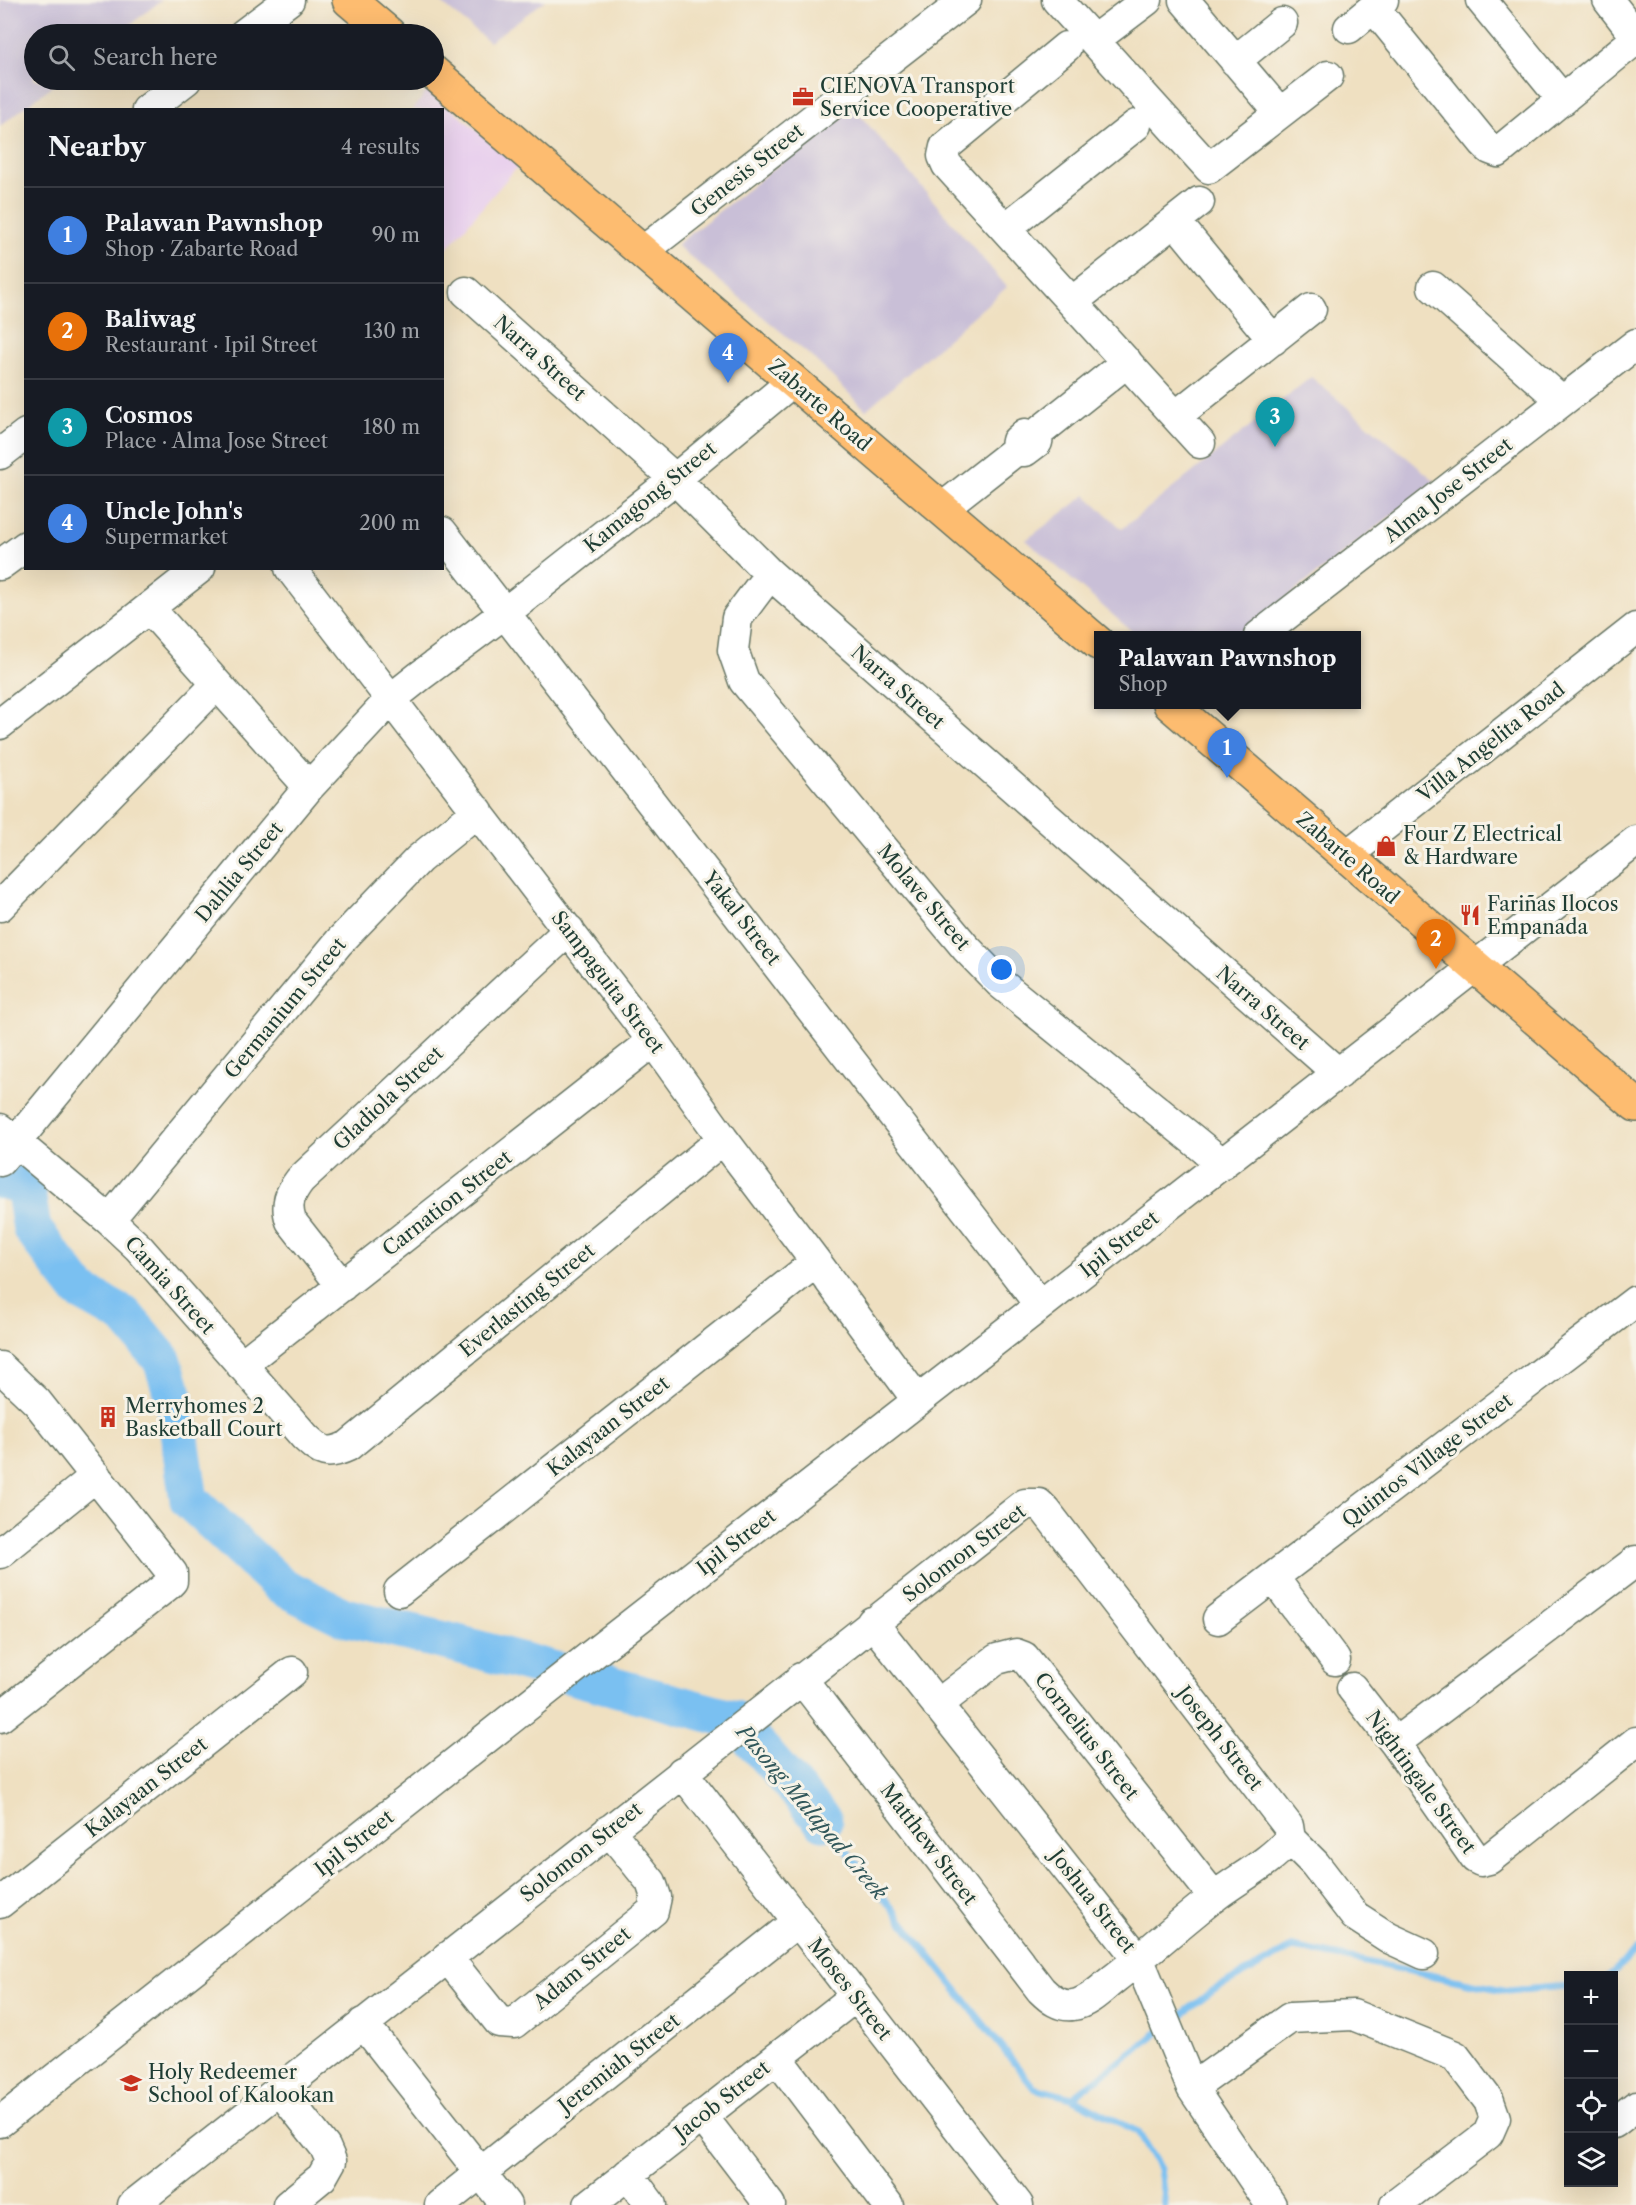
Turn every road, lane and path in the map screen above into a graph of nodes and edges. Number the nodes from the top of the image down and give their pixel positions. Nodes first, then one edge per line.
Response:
1 (289, 0) edge
2 (349, 0) edge
3 (966, 0) edge
4 (1057, 0) edge
5 (1147, 0) edge
6 (1184, 0) edge
7 (1481, 0) edge
8 (1608, 0) edge
9 (1379, 4) edge
10 (1282, 22) dead end
11 (257, 24) edge
12 (377, 24) edge
13 (1349, 28) dead end
14 (1636, 38) edge
15 (1080, 44) junction
16 (1235, 61) junction
17 (1328, 76) dead end
18 (444, 82) edge
19 (173, 90) edge
20 (1563, 100) junction
21 (150, 108) edge
22 (1280, 113) junction
23 (1137, 125) dead end
24 (1199, 202) dead end
25 (1175, 221) junction
26 (1006, 228) junction
27 (642, 252) junction
28 (1433, 287) dead end
29 (466, 292) dead end
30 (1072, 302) junction
31 (1311, 309) dead end
32 (1273, 340) junction
33 (1636, 344) edge
34 (1127, 362) junction
35 (792, 381) junction
36 (1562, 401) junction
37 (1176, 416) junction
38 (24, 436) edge
39 (1200, 443) dead end
40 (0, 454) edge
41 (675, 479) junction
42 (941, 509) junction
43 (444, 534) edge
44 (24, 547) edge
45 (0, 565) edge
46 (197, 570) edge
47 (292, 570) edge
48 (770, 574) junction
49 (149, 608) junction
50 (506, 612) junction
51 (1636, 628) edge
52 (1265, 631) edge
53 (1094, 640) edge
54 (217, 684) junction
55 (392, 699) junction
56 (1175, 709) edge
57 (0, 724) edge
58 (309, 787) junction
59 (478, 811) junction
60 (1636, 841) edge
61 (1346, 856) junction
62 (0, 906) edge
63 (569, 930) junction
64 (1475, 967) junction
65 (653, 1041) junction
66 (1339, 1074) junction
67 (1636, 1105) edge
68 (723, 1139) junction
69 (4, 1148) edge
70 (1223, 1164) junction
71 (109, 1220) junction
72 (816, 1262) junction
73 (342, 1286) junction
74 (1636, 1302) edge
75 (1040, 1305) junction
76 (241, 1365) junction
77 (5, 1381) edge
78 (918, 1401) junction
79 (327, 1452) joint
80 (96, 1476) junction
81 (1032, 1503) joint
82 (0, 1553) edge
83 (1636, 1562) edge
84 (1273, 1577) junction
85 (399, 1591) dead end
86 (1218, 1619) dead end
87 (872, 1622) junction
88 (1335, 1660) dead end
89 (292, 1672) dead end
90 (801, 1678) junction
91 (1352, 1688) dead end
92 (937, 1705) junction
93 (0, 1717) edge
94 (1636, 1742) edge
95 (1395, 1743) junction
96 (682, 1772) junction
97 (609, 1830) junction
98 (1290, 1839) junction
99 (1214, 1897) junction
100 (0, 1903) edge
101 (798, 1921) junction
102 (1424, 1954) dead end
103 (447, 1957) junction
104 (1139, 1960) junction
105 (856, 1996) junction
106 (363, 2023) junction
107 (777, 2058) junction
108 (1192, 2088) junction
109 (279, 2089) junction
110 (1636, 2106) edge
111 (702, 2116) junction
112 (1618, 2120) edge
113 (0, 2122) edge
114 (480, 2173) junction
115 (628, 2174) junction
116 (134, 2204) edge
117 (288, 2205) edge
118 (440, 2205) edge
119 (506, 2205) edge
120 (589, 2205) edge
121 (651, 2205) edge
122 (770, 2205) edge
123 (888, 2205) edge
124 (1018, 2205) edge
125 (1271, 2205) edge
126 (1395, 2205) edge

1 - 11 street
2 - 12 main road
3 - 27 street, Genesis Street
4 - 15 street
5 - 15 street
6 - 16 street
7 - 20 street
8 - 14 street
9 - 13 street
9 - 20 street
10 - 16 street
14 - 20 street
15 - 22 street
15 - 26 street
16 - 22 street
17 - 22 street
18 - 27 main road, Zabarte Road
19 - 21 street
23 - 26 street
24 - 25 street
25 - 30 street
25 - 32 street
26 - 30 street
27 - 35 main road, Zabarte Road
28 - 36 street
29 - 41 street, Narra Street
30 - 34 street
31 - 32 street
32 - 37 street
33 - 36 street, Alma Jose Street
34 - 37 street
34 - 42 street
35 - 41 street, Kamagong Street
35 - 42 main road, Zabarte Road
36 - 52 street, Alma Jose Street
37 - 39 street
38 - 40 street
41 - 48 street, Narra Street
41 - 50 street, Kamagong Street
42 - 53 main road, Zabarte Road
43 - 50 street, Yakal Street
44 - 45 street
46 - 49 street
47 - 55 street, Sampaguita Street
48 - 66 street, Narra Street
48 - 70 street, Molave Street
49 - 54 street
49 - 57 street
50 - 55 street, Dahlia Street
50 - 75 street, Yakal Street
51 - 61 street, Villa Angelita Road
54 - 58 street
54 - 62 street
55 - 58 street, Dahlia Street
55 - 59 street, Sampaguita Street
56 - 61 main road, Zabarte Road
58 - 69 street, Dahlia Street
59 - 63 street, Sampaguita Street
59 - 71 street, Germanium Street
60 - 64 street
61 - 64 main road, Zabarte Road
63 - 65 street, Sampaguita Street
63 - 73 street, Gladiola Street
64 - 66 street, Ipil Street
64 - 67 main road, Zabarte Road
65 - 68 street, Sampaguita Street
65 - 73 street, Carnation Street
66 - 70 street, Ipil Street
68 - 72 street, Sampaguita Street
68 - 79 street, Everlasting Street
69 - 71 street, Camia Street
70 - 75 street, Ipil Street
71 - 76 street, Camia Street
72 - 78 street, Sampaguita Street
72 - 85 street, Kalayaan Street
73 - 76 street, Carnation Street
74 - 84 street, Quintos Village Street
75 - 78 street, Ipil Street
76 - 79 street, Camia Street
77 - 80 street
78 - 113 street, Ipil Street
80 - 82 street
80 - 93 street
81 - 87 street, Solomon Street
81 - 98 street, Joseph Street
83 - 95 street
84 - 86 street, Quintos Village Street
84 - 88 street
87 - 90 street, Solomon Street
87 - 92 street, Joshua Street
89 - 100 street, Kalayaan Street
90 - 96 street, Solomon Street
90 - 104 street, Matthew Street
91 - 95 street, Nightingale Street
92 - 99 street, Cornelius Street
92 - 104 street, Joshua Street
94 - 95 street, Nightingale Street
96 - 97 street, Solomon Street
96 - 101 street, Moses Street
97 - 103 street, Solomon Street
97 - 103 street, Adam Street
98 - 99 street
98 - 102 street, Joseph Street
99 - 104 street
101 - 105 street, Moses Street
101 - 114 street, Jeremiah Street
103 - 106 street, Solomon Street
104 - 108 street, Joshua Street
105 - 107 street, Jacob Street
105 - 124 street, Moses Street
106 - 109 street, Solomon Street
106 - 114 street
107 - 111 street, Jacob Street
107 - 123 street
108 - 125 street, Joshua Street
108 - 126 street
109 - 116 street, Solomon Street
109 - 117 street
110 - 112 street
111 - 115 street, Jacob Street
111 - 122 street
114 - 118 street, Jeremiah Street
114 - 119 street
115 - 120 street, Jacob Street
115 - 121 street

